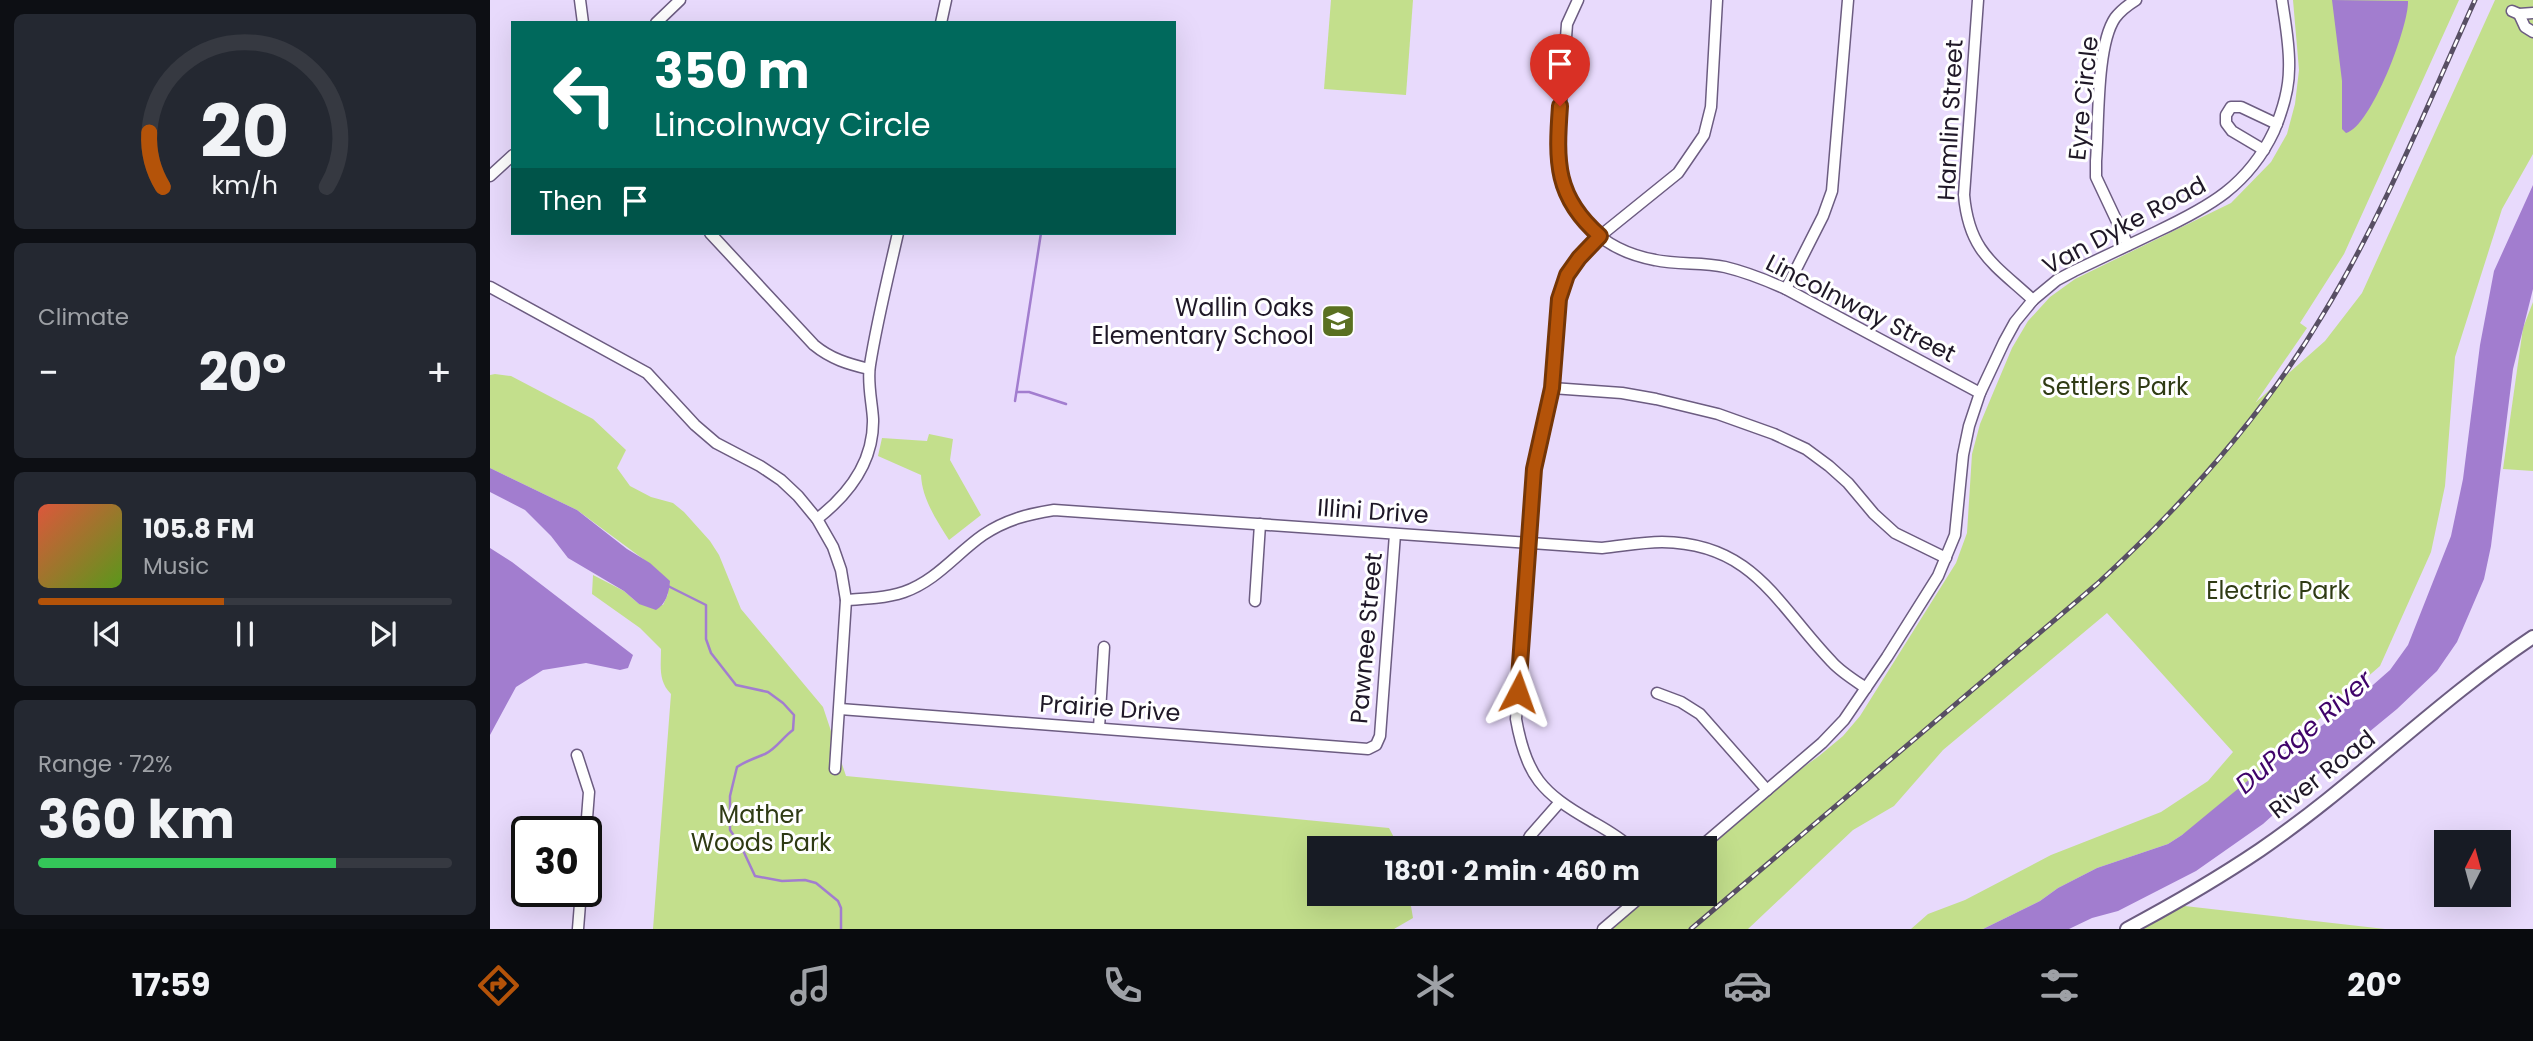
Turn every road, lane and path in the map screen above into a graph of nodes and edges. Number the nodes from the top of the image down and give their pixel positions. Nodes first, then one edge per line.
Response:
1 (580, 0) edge
2 (680, 0) edge
3 (946, 0) edge
4 (1578, 0) edge
5 (1717, 0) edge
6 (1848, 0) edge
7 (1978, 0) edge
8 (2136, 0) edge
9 (2282, 0) edge
10 (2533, 13) edge
11 (583, 21) edge
12 (658, 21) edge
13 (941, 21) edge
14 (2533, 32) edge
15 (2277, 124) junction
16 (2264, 150) junction
17 (511, 157) edge
18 (490, 176) edge
19 (712, 235) edge
20 (898, 235) edge
21 (1600, 236) junction
22 (2128, 245) junction
23 (490, 287) edge
24 (1786, 289) junction
25 (2033, 300) junction
26 (869, 369) junction
27 (1552, 388) junction
28 (1980, 393) junction
29 (817, 519) junction
30 (1260, 524) junction
31 (1395, 534) junction
32 (1528, 543) junction
33 (1946, 558) junction
34 (845, 600) junction
35 (1255, 601) dead end
36 (2533, 637) edge
37 (1104, 648) dead end
38 (1866, 688) junction
39 (1657, 693) dead end
40 (840, 709) junction
41 (1098, 728) junction
42 (1376, 745) joint
43 (577, 755) dead end
44 (835, 769) dead end
45 (1767, 790) junction
46 (1559, 803) junction
47 (587, 816) edge
48 (1530, 836) edge
49 (1614, 836) edge
50 (1713, 836) edge
51 (1630, 906) edge
52 (580, 907) edge
53 (578, 929) edge
54 (1603, 929) edge
55 (2127, 929) edge

1 - 11 street
2 - 12 street
3 - 13 street
4 - 21 street, Lincolnway Street
5 - 21 street
6 - 24 street
7 - 25 street, Hamlin Street
8 - 22 street, Eyre Circle
9 - 15 street, Van Dyke Road
10 - 14 street
15 - 16 street, Van Dyke Road
15 - 16 street
16 - 22 street, Van Dyke Road
17 - 18 street
19 - 26 street
20 - 26 street
21 - 24 street, Lincolnway Street
21 - 27 street
22 - 25 street, Van Dyke Road
23 - 29 street
24 - 28 street, Lincolnway Street
25 - 28 street, Van Dyke Road
26 - 29 street
27 - 32 street
27 - 33 street
28 - 33 street, Van Dyke Road
29 - 34 street
30 - 31 street, Illini Drive
30 - 34 street, Illini Drive
30 - 35 street
31 - 32 street, Illini Drive
31 - 42 street, Pawnee Street
32 - 38 street, Illini Drive
32 - 46 street
33 - 38 street, Van Dyke Road
34 - 40 street
36 - 55 street, River Road
37 - 41 street
38 - 45 street, Van Dyke Road
39 - 45 street
40 - 41 street, Prairie Drive
40 - 44 street
41 - 42 street, Prairie Drive
43 - 47 street
45 - 50 street, Van Dyke Road
46 - 48 street
46 - 49 street
51 - 54 street
52 - 53 street

